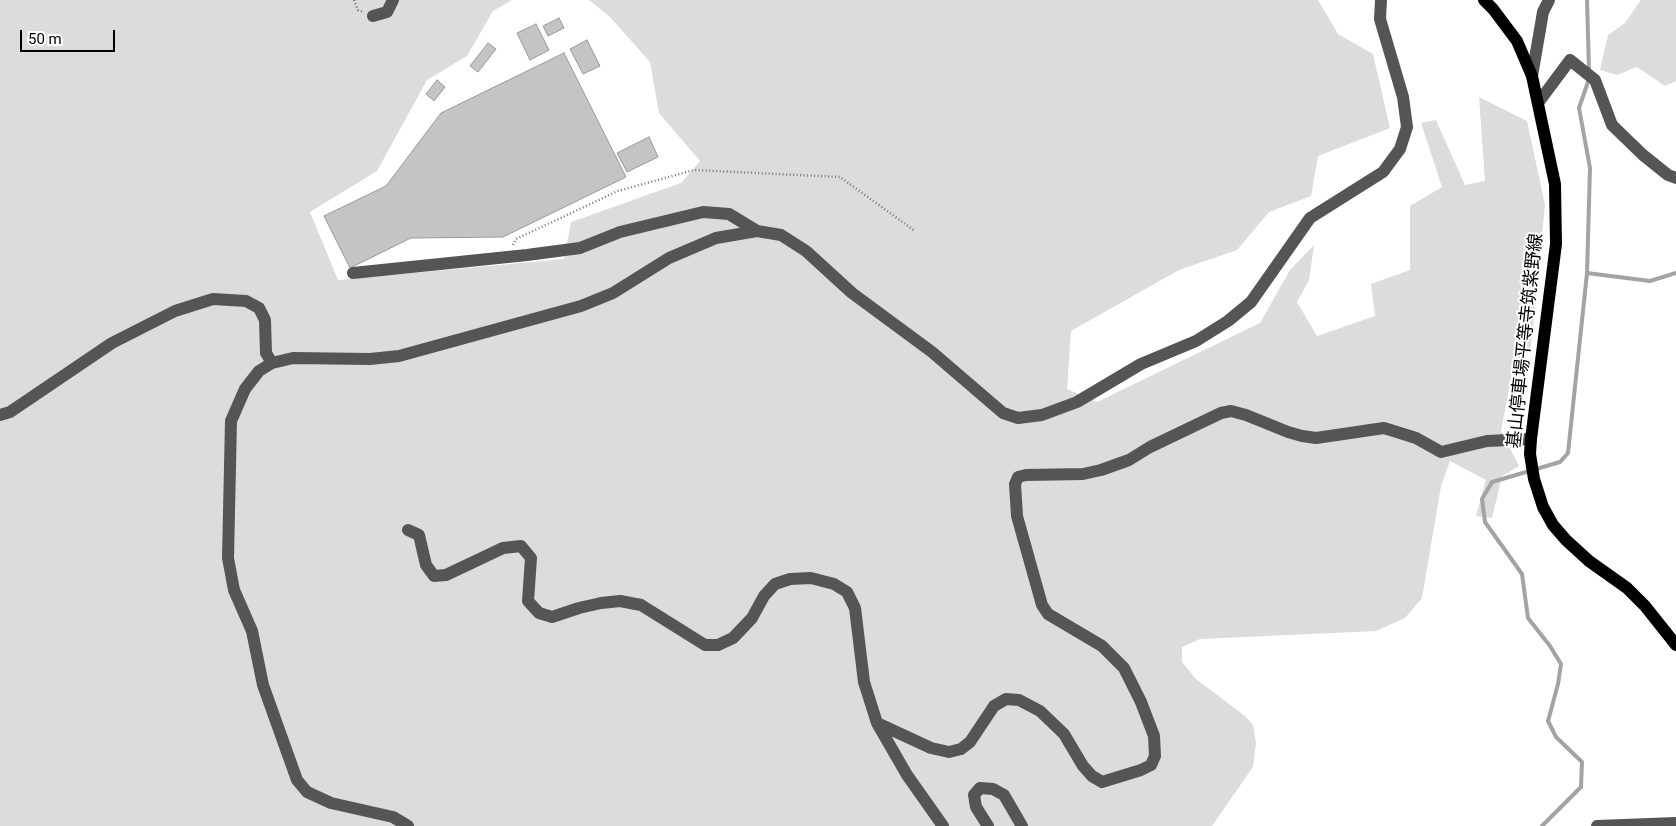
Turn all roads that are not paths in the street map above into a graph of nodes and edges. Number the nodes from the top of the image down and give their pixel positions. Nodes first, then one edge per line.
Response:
1 (393, 0) edge
2 (1380, 0) edge
3 (1484, 0) edge
4 (1549, 0) edge
5 (373, 16) dead end
6 (1532, 76) junction
7 (1538, 103) junction
8 (1676, 178) edge
9 (757, 231) junction
10 (353, 273) dead end
11 (272, 363) junction
12 (0, 415) edge
13 (1531, 439) junction
14 (408, 530) dead end
15 (1676, 645) edge
16 (877, 723) junction
17 (1676, 823) edge
18 (408, 826) edge
19 (944, 826) edge
20 (988, 826) edge
21 (1022, 826) edge
22 (1596, 826) edge

1 - 5 street
2 - 9 street
3 - 6 main road, 基山停車場平等寺筑紫野線
4 - 6 street
6 - 7 main road, 基山停車場平等寺筑紫野線
7 - 8 street
7 - 13 main road, 基山停車場平等寺筑紫野線
9 - 10 street
9 - 11 street
11 - 12 street
11 - 18 street
13 - 15 main road, 基山停車場平等寺筑紫野線
13 - 16 street
14 - 16 street
16 - 19 street
17 - 22 street
20 - 21 street

